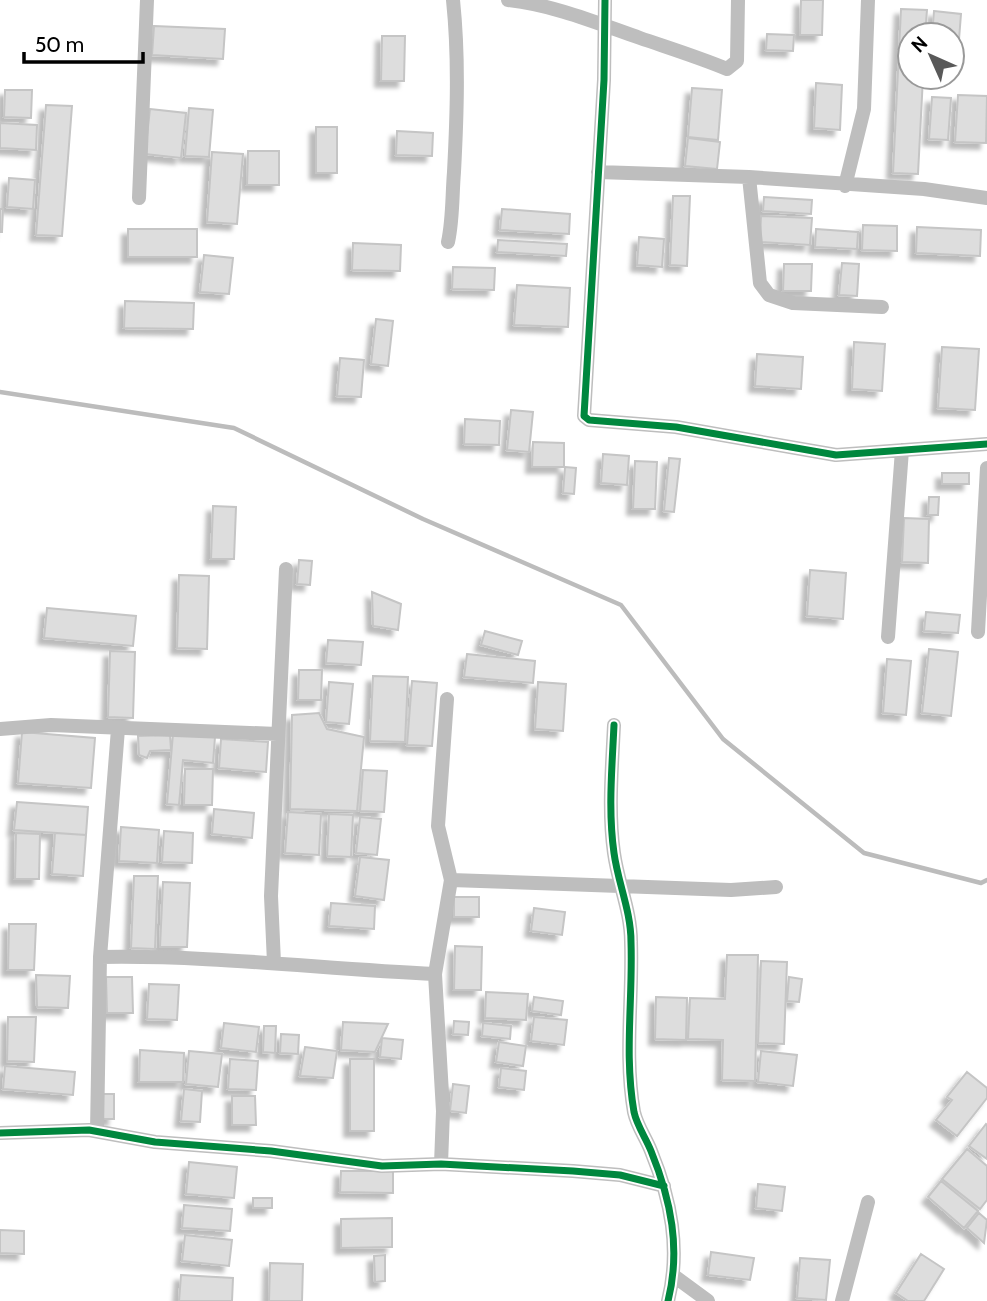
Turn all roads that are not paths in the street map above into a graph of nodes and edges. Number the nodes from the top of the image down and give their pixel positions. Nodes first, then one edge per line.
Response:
1 (147, 0) edge
2 (453, 0) edge
3 (508, 0) edge
4 (605, 0) edge
5 (738, 0) edge
6 (868, 0) edge
7 (605, 25) junction
8 (598, 172) junction
9 (749, 177) junction
10 (845, 186) junction
11 (139, 198) dead end
12 (987, 198) edge
13 (449, 242) dead end
14 (882, 307) dead end
15 (987, 443) edge
16 (902, 450) junction
17 (987, 468) edge
18 (286, 569) dead end
19 (978, 632) dead end
20 (888, 637) dead end
21 (447, 699) dead end
22 (614, 725) dead end
23 (0, 729) edge
24 (118, 729) junction
25 (277, 734) junction
26 (451, 880) junction
27 (622, 884) junction
28 (776, 887) dead end
29 (100, 957) junction
30 (274, 963) junction
31 (435, 974) junction
32 (97, 1131) junction
33 (0, 1133) edge
34 (441, 1164) junction
35 (664, 1186) junction
36 (868, 1202) dead end
37 (674, 1276) junction
38 (668, 1301) edge
39 (708, 1301) edge
40 (842, 1301) edge

1 - 11 street
2 - 13 street
3 - 7 street
4 - 7 street
5 - 7 street
6 - 10 street
7 - 8 street
8 - 9 street
8 - 16 street
9 - 10 street
9 - 14 street
10 - 12 street
15 - 16 street
16 - 20 street
17 - 19 street
18 - 25 street
21 - 26 street
22 - 27 street
23 - 24 street
24 - 25 street
24 - 29 street
25 - 30 street
26 - 27 street
26 - 31 street
27 - 28 street
27 - 35 street
29 - 30 street
29 - 32 street
30 - 31 street
31 - 34 street
32 - 33 street
32 - 34 street
34 - 35 street
35 - 37 street
36 - 40 street
37 - 38 street
37 - 39 street

